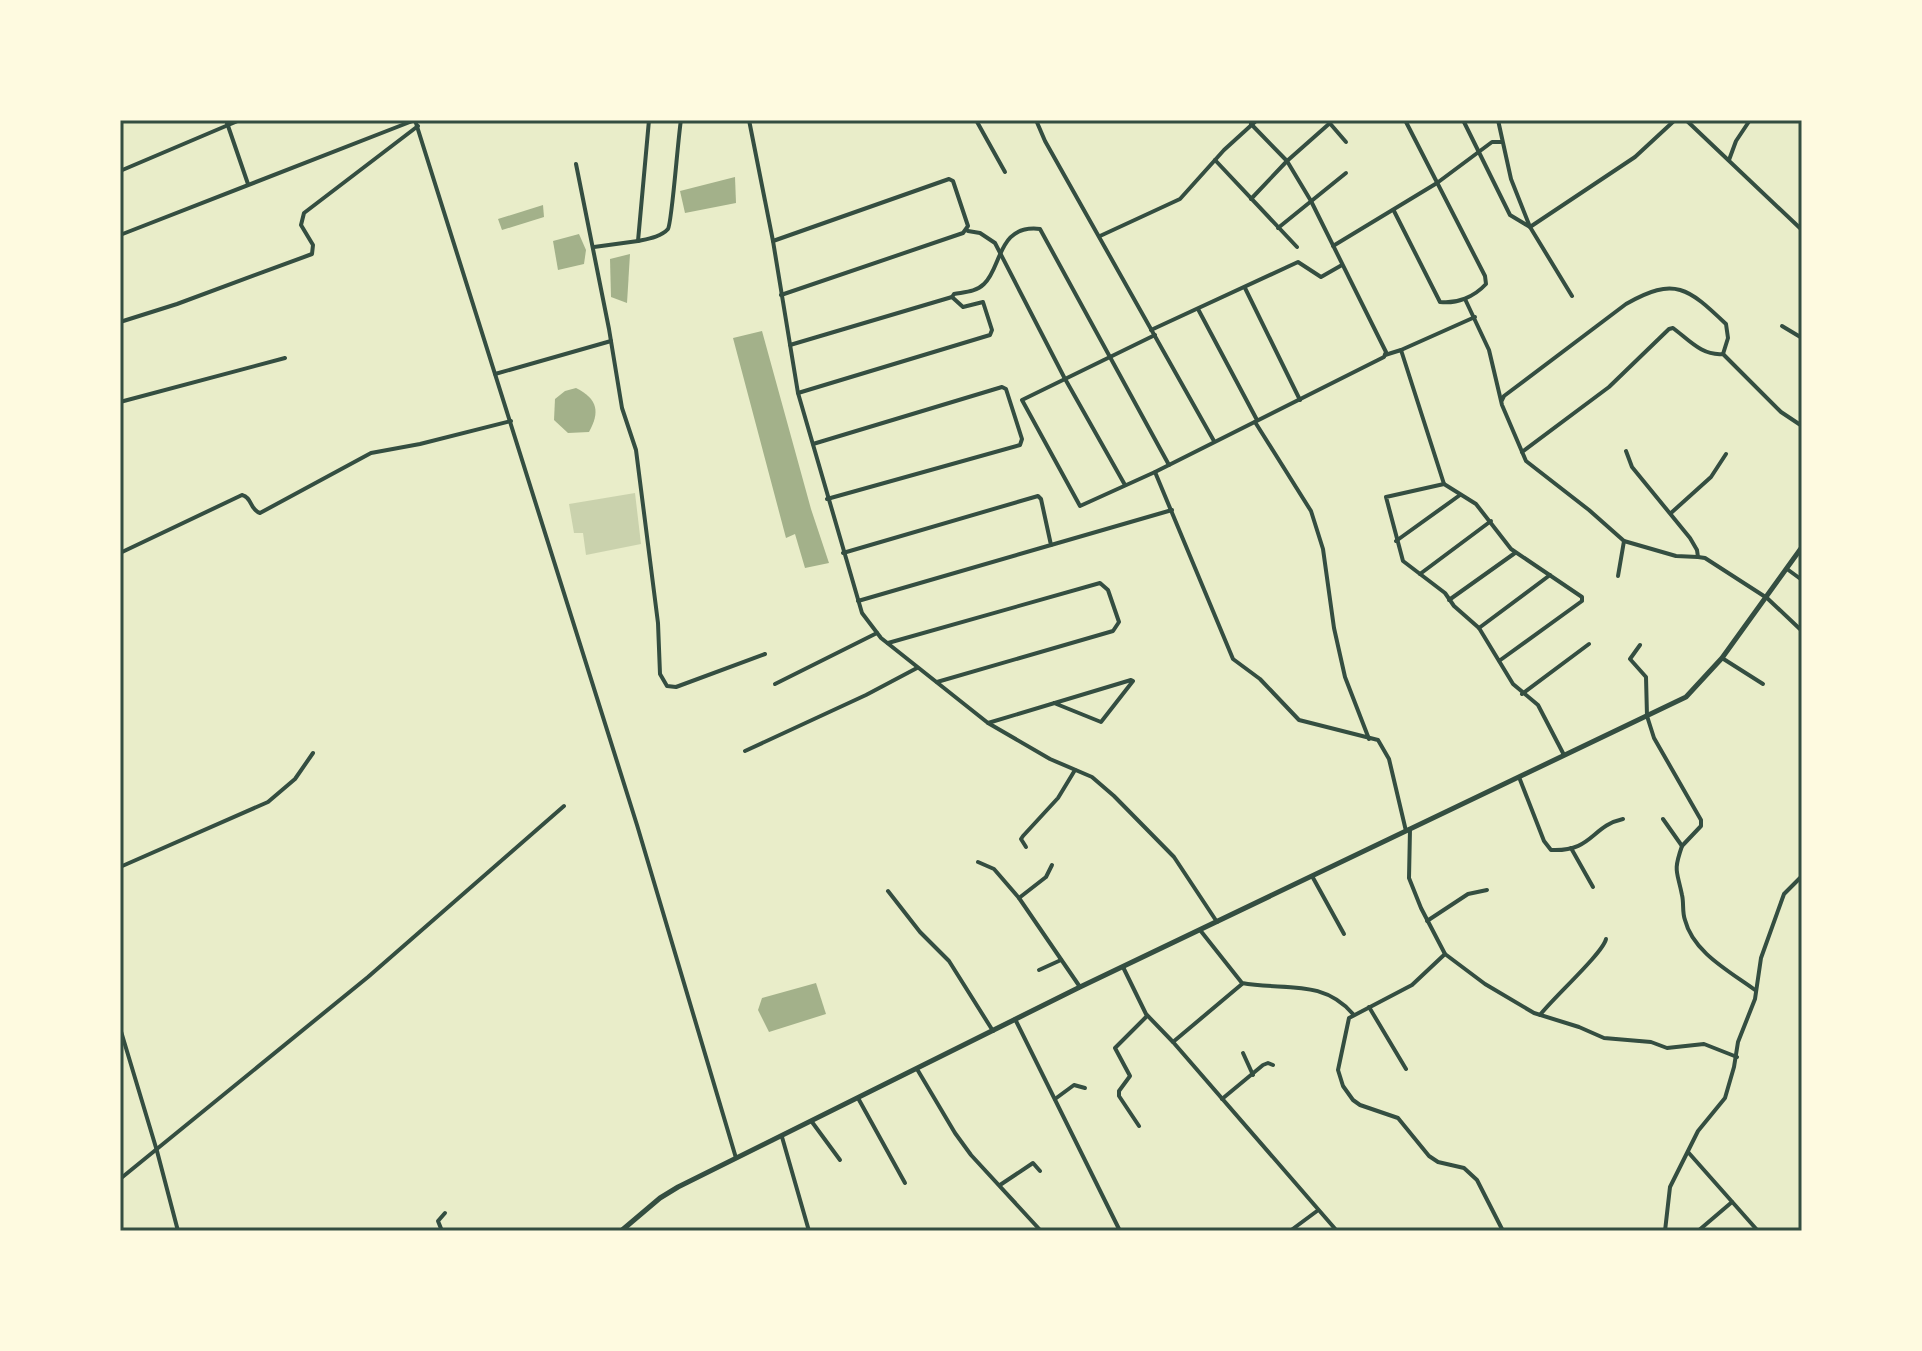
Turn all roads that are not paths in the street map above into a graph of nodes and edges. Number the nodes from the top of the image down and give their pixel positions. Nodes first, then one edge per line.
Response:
1 (240, 120) edge
2 (649, 120) edge
3 (681, 120) edge
4 (749, 120) edge
5 (976, 120) edge
6 (1036, 120) edge
7 (1257, 120) edge
8 (1405, 120) edge
9 (1463, 120) edge
10 (1498, 120) edge
11 (1675, 120) edge
12 (1686, 120) edge
13 (1750, 120) edge
14 (227, 122) edge
15 (1328, 122) edge
16 (416, 123) edge
17 (1251, 124) junction
18 (1346, 142) dead end
19 (1502, 142) junction
20 (1480, 151) junction
21 (1215, 160) junction
22 (1729, 160) junction
23 (1287, 161) junction
24 (576, 164) dead end
25 (120, 171) edge
26 (1005, 172) dead end
27 (1346, 173) dead end
28 (1437, 183) junction
29 (248, 184) junction
30 (1251, 199) junction
31 (1311, 201) junction
32 (1394, 211) junction
33 (1530, 227) junction
34 (1278, 228) junction
35 (1802, 230) edge
36 (967, 231) junction
37 (120, 235) edge
38 (1100, 236) junction
39 (638, 241) junction
40 (773, 241) junction
41 (1333, 246) junction
42 (594, 247) junction
43 (1297, 247) dead end
44 (999, 252) junction
45 (1342, 265) junction
46 (1245, 288) junction
47 (781, 295) junction
48 (1572, 296) dead end
49 (952, 297) junction
50 (1465, 299) junction
51 (1198, 309) junction
52 (1475, 317) junction
53 (120, 322) edge
54 (1782, 326) dead end
55 (1151, 330) junction
56 (1155, 335) junction
57 (1802, 338) edge
58 (611, 341) junction
59 (790, 345) junction
60 (1401, 350) junction
61 (1723, 354) junction
62 (1385, 355) junction
63 (1109, 356) junction
64 (285, 358) dead end
65 (495, 374) junction
66 (1064, 377) junction
67 (798, 393) junction
68 (1300, 400) junction
69 (1502, 400) junction
70 (120, 402) edge
71 (511, 421) junction
72 (1256, 421) junction
73 (1802, 426) edge
74 (1214, 441) junction
75 (813, 444) junction
76 (1626, 451) dead end
77 (1522, 452) junction
78 (1726, 454) dead end
79 (1169, 465) junction
80 (1155, 472) junction
81 (1444, 484) junction
82 (1125, 485) junction
83 (1460, 495) junction
84 (827, 499) junction
85 (1173, 510) junction
86 (1671, 513) junction
87 (1491, 521) junction
88 (1396, 541) junction
89 (1624, 541) junction
90 (1051, 545) junction
91 (1802, 547) edge
92 (1516, 552) junction
93 (120, 553) edge
94 (843, 553) junction
95 (1698, 557) junction
96 (1787, 569) junction
97 (1420, 574) junction
98 (1550, 575) junction
99 (1618, 576) dead end
100 (1802, 580) edge
101 (1767, 598) junction
102 (1449, 600) junction
103 (858, 601) junction
104 (1479, 628) junction
105 (1802, 631) edge
106 (877, 633) junction
107 (888, 643) junction
108 (1589, 644) dead end
109 (1640, 645) dead end
110 (765, 654) dead end
111 (1722, 658) junction
112 (1499, 661) junction
113 (917, 668) junction
114 (937, 682) junction
115 (775, 684) dead end
116 (1763, 684) dead end
117 (1522, 694) junction
118 (1054, 703) junction
119 (1647, 716) junction
120 (988, 723) junction
121 (1369, 739) junction
122 (745, 751) dead end
123 (313, 753) dead end
124 (1564, 755) junction
125 (1075, 770) junction
126 (1519, 777) junction
127 (564, 806) dead end
128 (1623, 819) dead end
129 (1663, 819) dead end
130 (1408, 830) junction
131 (1682, 846) junction
132 (1026, 847) dead end
133 (1571, 848) junction
134 (978, 862) dead end
135 (1052, 865) dead end
136 (120, 867) edge
137 (1312, 876) junction
138 (1802, 876) edge
139 (1593, 887) dead end
140 (1487, 890) dead end
141 (888, 891) dead end
142 (1019, 898) junction
143 (1427, 921) junction
144 (1217, 922) junction
145 (1200, 930) junction
146 (1344, 934) dead end
147 (1606, 939) dead end
148 (1445, 954) junction
149 (1061, 960) junction
150 (1123, 967) junction
151 (1039, 970) dead end
152 (1242, 983) junction
153 (1080, 987) junction
154 (1755, 990) junction
155 (1369, 1007) junction
156 (1353, 1014) junction
157 (1540, 1015) junction
158 (1148, 1016) junction
159 (1015, 1019) junction
160 (120, 1028) edge
161 (993, 1031) junction
162 (1173, 1042) junction
163 (1243, 1053) dead end
164 (1737, 1057) junction
165 (1273, 1065) dead end
166 (917, 1069) junction
167 (1406, 1069) dead end
168 (1253, 1075) junction
169 (1085, 1088) dead end
170 (858, 1098) junction
171 (1055, 1099) junction
172 (1222, 1099) junction
173 (812, 1122) junction
174 (1139, 1126) dead end
175 (782, 1137) junction
176 (157, 1151) junction
177 (1688, 1151) junction
178 (737, 1160) junction
179 (840, 1160) dead end
180 (1040, 1171) dead end
181 (120, 1179) edge
182 (905, 1183) dead end
183 (1000, 1185) junction
184 (1732, 1202) junction
185 (1318, 1211) junction
186 (445, 1213) dead end
187 (178, 1231) edge
188 (442, 1231) edge
189 (621, 1231) edge
190 (809, 1231) edge
191 (1041, 1231) edge
192 (1120, 1231) edge
193 (1290, 1231) edge
194 (1337, 1231) edge
195 (1503, 1231) edge
196 (1665, 1231) edge
197 (1698, 1231) edge
198 (1758, 1231) edge

1 - 14 street
2 - 39 street
3 - 39 street
4 - 40 street
5 - 26 street
6 - 38 street
7 - 17 street
8 - 28 street
9 - 20 street
10 - 19 street
11 - 33 street
12 - 22 street
13 - 22 street
14 - 25 street
14 - 29 street
15 - 18 street
15 - 23 street
16 - 29 street
16 - 53 street
16 - 65 street
17 - 21 street
17 - 23 street
19 - 20 street
19 - 33 street
20 - 28 street
20 - 33 street
21 - 30 street
21 - 38 street
22 - 35 street
23 - 30 street
23 - 31 street
24 - 42 street
27 - 31 street
28 - 32 street
28 - 50 street
29 - 37 street
30 - 34 street
31 - 34 street
31 - 41 street
32 - 41 street
32 - 50 street
33 - 48 street
34 - 43 street
36 - 40 street
36 - 44 street
36 - 47 street
38 - 55 street
39 - 42 street
40 - 47 street
41 - 45 street
42 - 58 street
44 - 49 street
44 - 63 street
44 - 66 street
45 - 46 street
45 - 62 street
46 - 51 street
46 - 68 street
47 - 59 street
49 - 59 street
49 - 67 street
50 - 52 street
51 - 55 street
51 - 72 street
52 - 60 street
52 - 69 street
54 - 57 street
55 - 56 street
56 - 63 street
56 - 74 street
58 - 65 street
58 - 110 street
59 - 67 street
60 - 62 street
60 - 81 street
61 - 69 street
61 - 73 street
61 - 77 street
62 - 68 street
63 - 66 street
63 - 79 street
64 - 70 street
65 - 71 street
66 - 82 street
66 - 82 street
67 - 75 street
68 - 72 street
69 - 77 street
71 - 93 street
71 - 178 street
72 - 74 street
72 - 121 street
74 - 79 street
75 - 84 street
75 - 84 street
76 - 86 street
77 - 89 street
78 - 86 street
79 - 80 street
80 - 82 street
80 - 85 street
81 - 83 street
81 - 88 street
83 - 87 street
83 - 88 street
84 - 94 street
85 - 90 street
85 - 121 street
86 - 95 street
87 - 92 street
87 - 97 street
88 - 97 street
89 - 95 street
89 - 99 street
90 - 94 street
90 - 103 street
91 - 96 street
92 - 98 street
92 - 102 street
94 - 103 street
95 - 101 street
96 - 100 street
96 - 101 street
97 - 102 street
98 - 104 street
98 - 112 street
101 - 105 street
101 - 111 street
102 - 104 street
103 - 106 street
104 - 112 street
106 - 107 street
106 - 115 street
107 - 113 street
107 - 114 street
108 - 117 street
109 - 119 street
111 - 116 street
111 - 119 street
112 - 117 street
113 - 114 street
113 - 122 street
114 - 120 street
117 - 124 street
118 - 118 street
118 - 120 street
119 - 124 street
119 - 131 street
120 - 125 street
121 - 130 street
123 - 136 street
124 - 126 street
125 - 132 street
125 - 144 street
126 - 130 street
126 - 133 street
127 - 176 street
128 - 133 street
129 - 131 street
130 - 137 street
130 - 143 street
131 - 154 street
133 - 139 street
134 - 142 street
135 - 142 street
137 - 144 street
137 - 146 street
138 - 154 street
140 - 143 street
141 - 161 street
142 - 149 street
143 - 148 street
144 - 145 street
145 - 150 street
145 - 152 street
147 - 157 street
148 - 155 street
148 - 157 street
149 - 151 street
149 - 153 street
150 - 153 street
150 - 158 street
152 - 156 street
152 - 162 street
153 - 159 street
154 - 164 street
155 - 156 street
155 - 167 street
156 - 195 street
157 - 164 street
158 - 162 street
158 - 174 street
159 - 161 street
159 - 171 street
160 - 176 street
161 - 166 street
162 - 172 street
163 - 168 street
164 - 177 street
165 - 168 street
166 - 170 street
166 - 183 street
168 - 172 street
169 - 171 street
170 - 173 street
170 - 182 street
171 - 192 street
172 - 185 street
173 - 175 street
173 - 179 street
175 - 178 street
175 - 190 street
176 - 181 street
176 - 187 street
177 - 184 street
177 - 196 street
178 - 189 street
180 - 183 street
183 - 191 street
184 - 197 street
184 - 198 street
185 - 193 street
185 - 194 street
186 - 188 street

